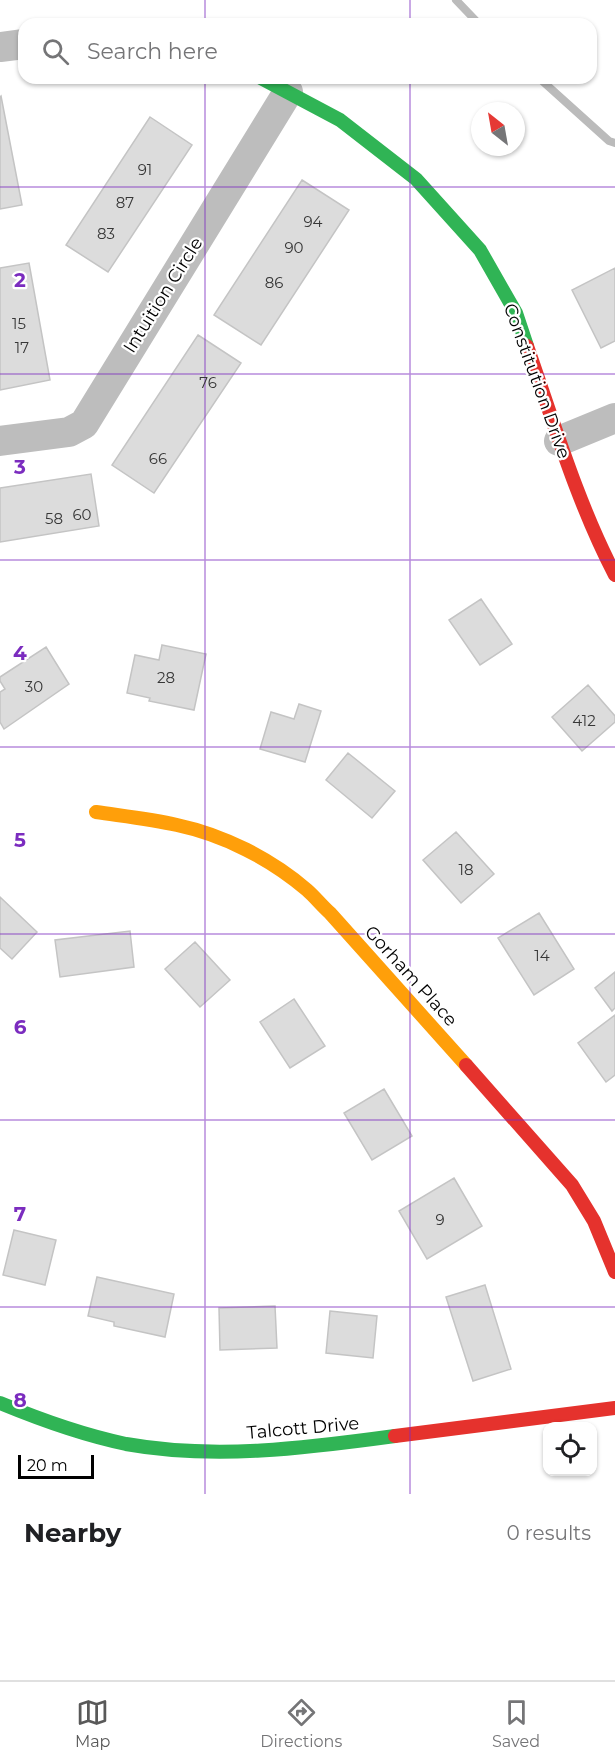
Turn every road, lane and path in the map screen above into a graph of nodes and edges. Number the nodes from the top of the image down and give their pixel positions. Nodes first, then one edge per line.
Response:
1 (18, 45) edge
2 (0, 47) edge
3 (273, 84) edge
4 (288, 92) junction
5 (615, 418) edge
6 (0, 441) edge
7 (560, 441) junction
8 (615, 575) edge
9 (96, 812) dead end
10 (615, 1272) edge
11 (0, 1403) edge
12 (615, 1408) edge

1 - 2 street
3 - 4 street, Constitution Drive
4 - 6 street, Intuition Circle
4 - 7 street, Constitution Drive
5 - 7 street
7 - 8 street, Constitution Drive
9 - 10 street, Gorham Place
11 - 12 street, Talcott Drive

